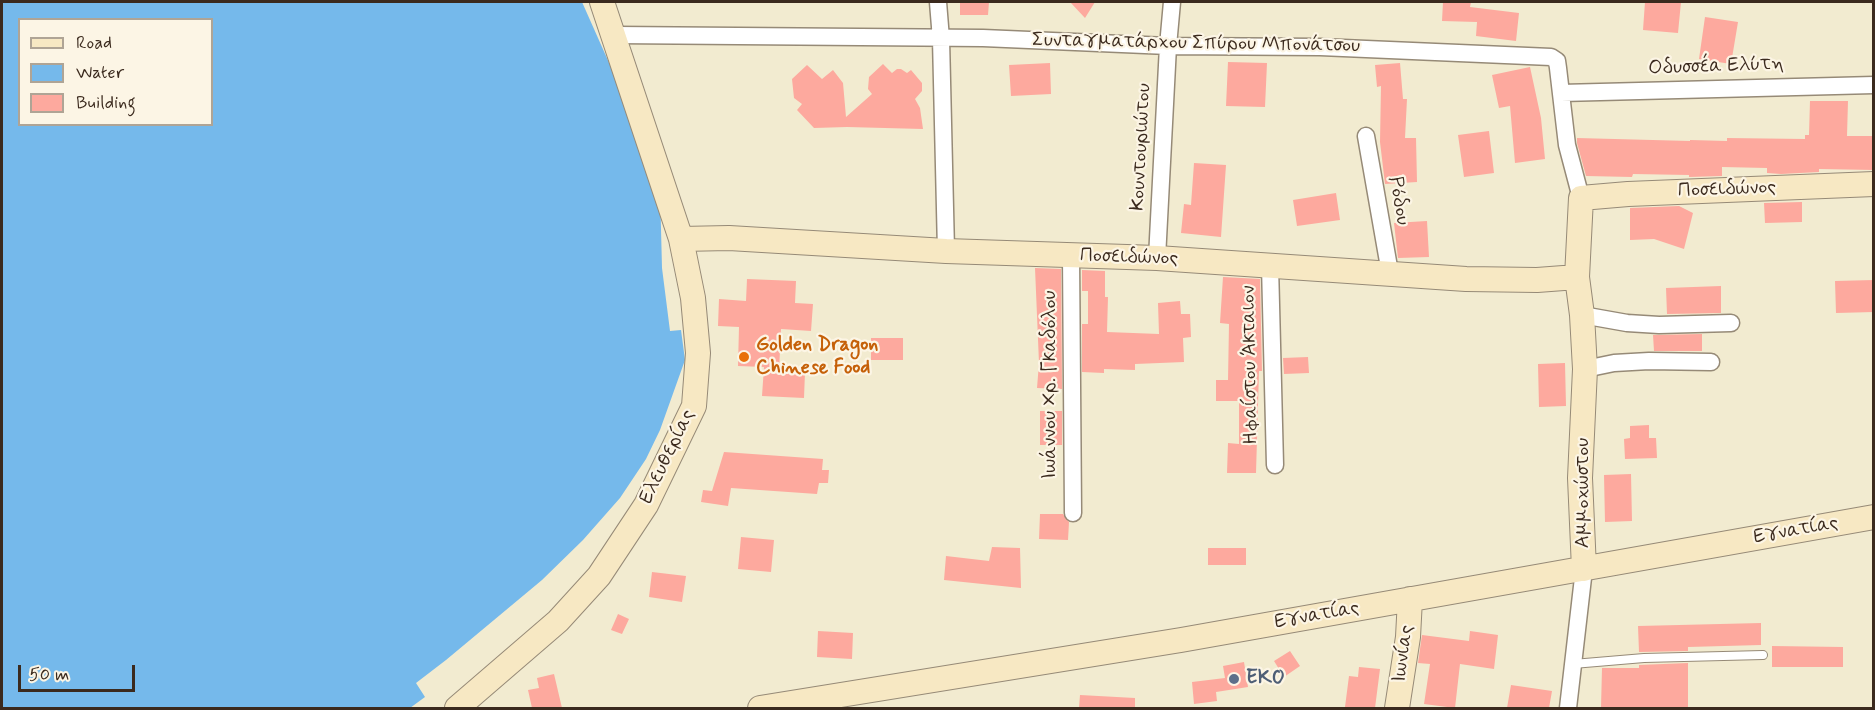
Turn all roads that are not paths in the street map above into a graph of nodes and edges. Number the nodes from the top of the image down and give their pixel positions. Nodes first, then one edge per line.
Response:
1 (602, 2) edge
2 (938, 2) edge
3 (1172, 2) edge
4 (615, 35) junction
5 (941, 39) junction
6 (1168, 46) junction
7 (1874, 85) edge
8 (1561, 93) junction
9 (1366, 136) dead end
10 (1874, 184) edge
11 (1581, 198) junction
12 (681, 239) junction
13 (946, 251) junction
14 (1071, 256) junction
15 (1157, 258) junction
16 (1270, 264) junction
17 (1390, 273) junction
18 (1577, 278) junction
19 (1582, 315) junction
20 (1731, 323) dead end
21 (1711, 362) dead end
22 (1585, 369) junction
23 (1275, 465) dead end
24 (1073, 513) dead end
25 (1874, 518) edge
26 (1584, 568) junction
27 (1410, 600) junction
28 (1763, 655) dead end
29 (1573, 664) junction
30 (775, 707) edge
31 (457, 708) edge
32 (1396, 708) edge
33 (1568, 708) edge

1 - 4 street, Ελευθερίας
2 - 5 street
3 - 6 street, Κουντουριώτου
4 - 5 street, Συνταγματάρχου Σπύρου Μπονάτσου
4 - 12 street, Ελευθερίας
5 - 6 street, Συνταγματάρχου Σπύρου Μπονάτσου
5 - 13 street
6 - 8 street, Συνταγματάρχου Σπύρου Μπονάτσου
6 - 15 street, Κουντουριώτου
7 - 8 street, Οδυσσέα Ελύτη
8 - 11 street, Συνταγματάρχου Σπύρου Μπονάτσου
9 - 17 street, Ρόδου
10 - 11 street, Ποσειδώνος
11 - 18 street, Συνταγματάρχου Σπύρου Μπονάτσου
12 - 13 street, Ποσειδώνος
12 - 31 street, Ελευθερίας
13 - 14 street, Ποσειδώνος
14 - 15 street, Ποσειδώνος
14 - 24 street, Ιωάννου Χρ. Γκαδόλου
15 - 16 street, Ποσειδώνος
16 - 17 street, Ποσειδώνος
16 - 23 street, Ηφαίστου Άκταιον
17 - 18 street, Ποσειδώνος
18 - 19 street, Αμμοχώστου
19 - 20 street
19 - 22 street, Αμμοχώστου
21 - 22 street
22 - 26 street, Αμμοχώστου
25 - 26 street, Εγνατίας
26 - 27 street, Εγνατίας
26 - 29 street, Αμμοχώστου
27 - 30 street, Εγνατίας
27 - 32 street, Ιωνίας
28 - 29 lane
29 - 33 street, Αμμοχώστου

